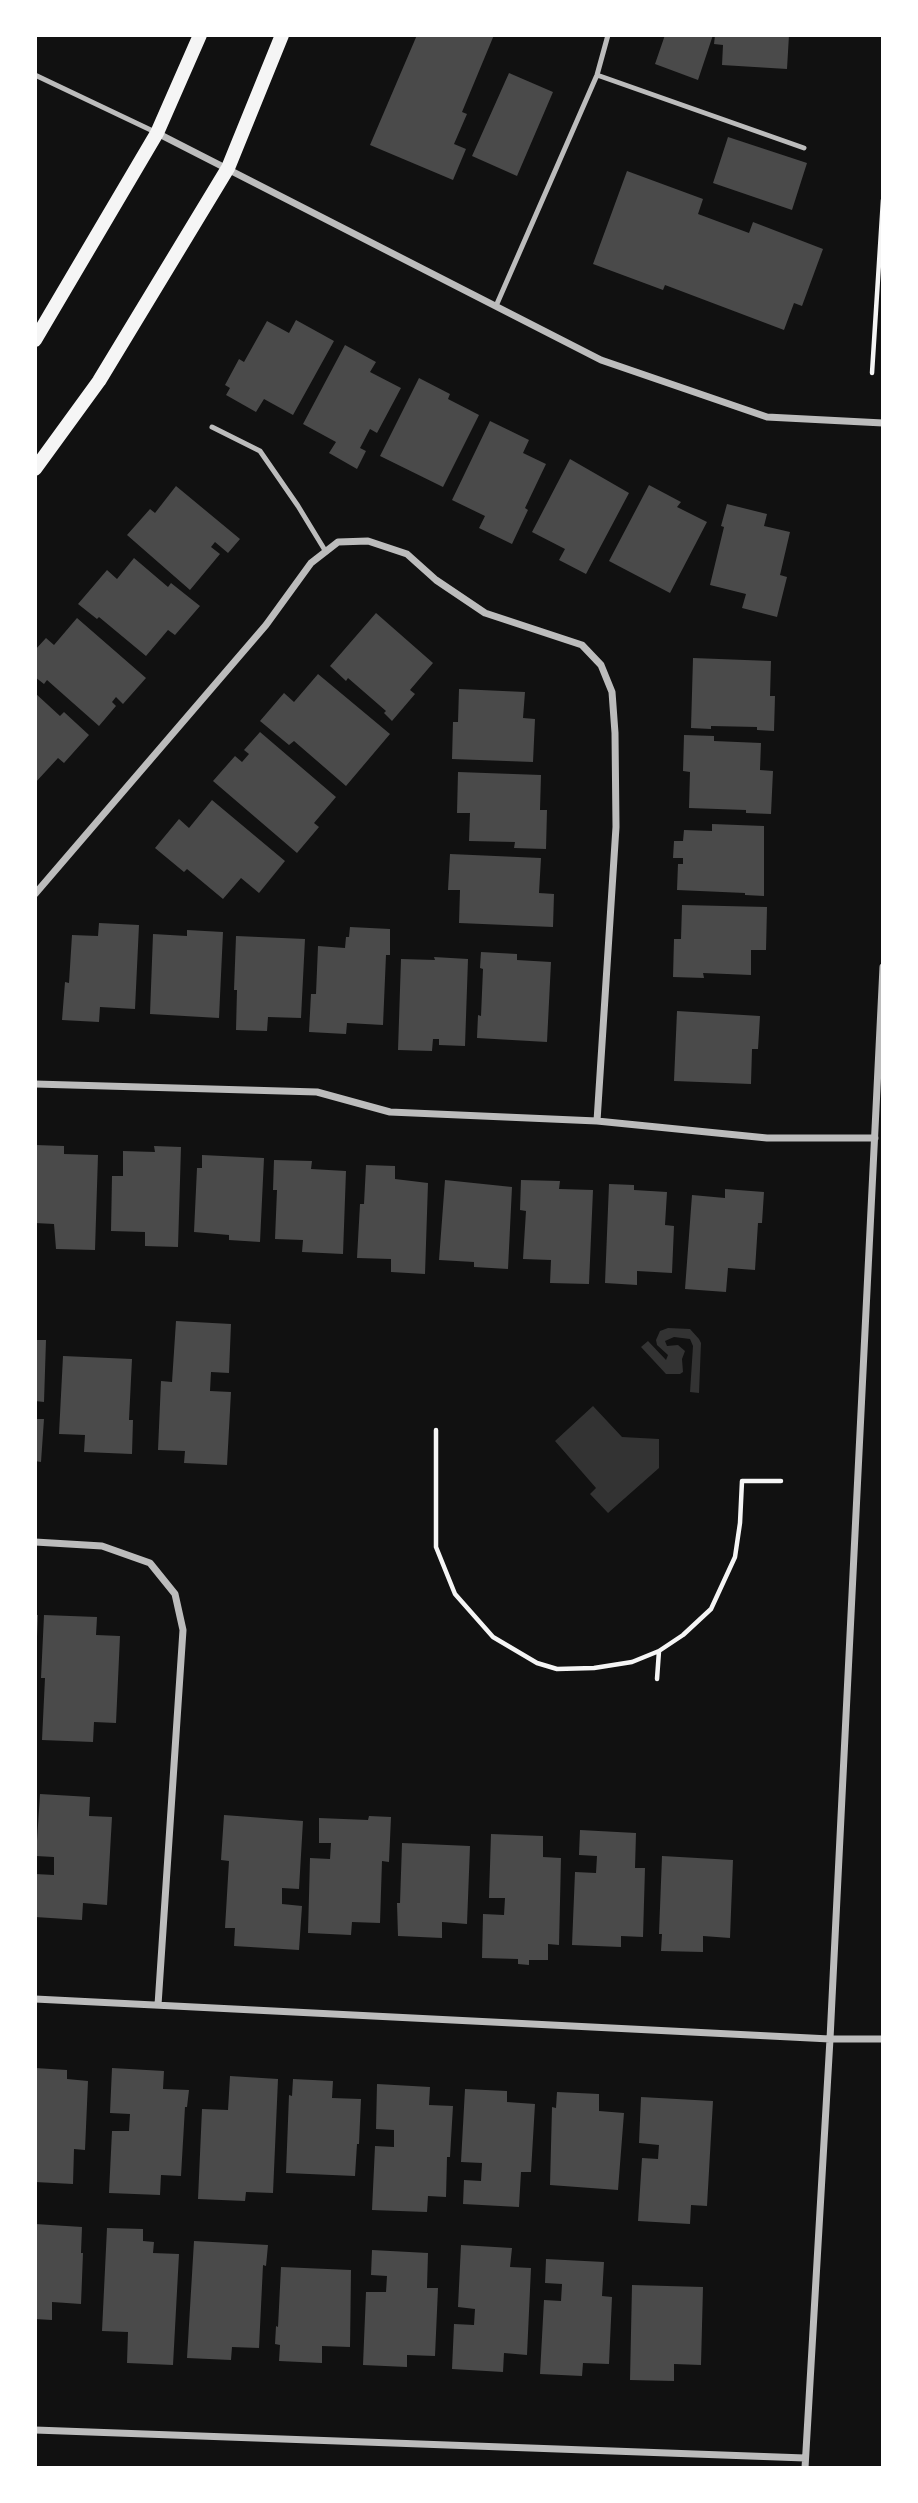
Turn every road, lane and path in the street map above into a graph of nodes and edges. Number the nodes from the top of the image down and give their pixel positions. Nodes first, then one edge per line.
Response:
1 (200, 35) edge
2 (282, 35) edge
3 (608, 35) edge
4 (35, 75) edge
5 (597, 75) junction
6 (157, 133) junction
7 (804, 148) dead end
8 (228, 168) junction
9 (883, 200) edge
10 (496, 306) junction
11 (35, 340) edge
12 (872, 373) dead end
13 (883, 423) edge
14 (212, 427) dead end
15 (35, 469) edge
16 (326, 552) junction
17 (35, 894) edge
18 (883, 968) edge
19 (35, 1084) edge
20 (597, 1121) junction
21 (875, 1138) junction
22 (436, 1430) dead end
23 (781, 1481) dead end
24 (35, 1542) edge
25 (659, 1651) junction
26 (657, 1679) dead end
27 (35, 1998) edge
28 (158, 2005) junction
29 (830, 2039) junction
30 (883, 2039) edge
31 (35, 2430) edge
32 (805, 2458) junction
33 (805, 2468) edge

1 - 6 main road
2 - 8 main road
3 - 5 lane
4 - 6 lane
5 - 7 lane
5 - 10 lane
6 - 8 street
6 - 11 main road
8 - 10 street
8 - 15 main road
9 - 12 path
10 - 13 street
14 - 16 lane
16 - 17 street
16 - 20 street
18 - 21 street
19 - 20 street
20 - 21 street
21 - 29 street
22 - 25 path
23 - 25 path
24 - 28 street
25 - 26 path
27 - 28 street
28 - 29 street
29 - 30 street
29 - 32 street
31 - 32 street
32 - 33 street

